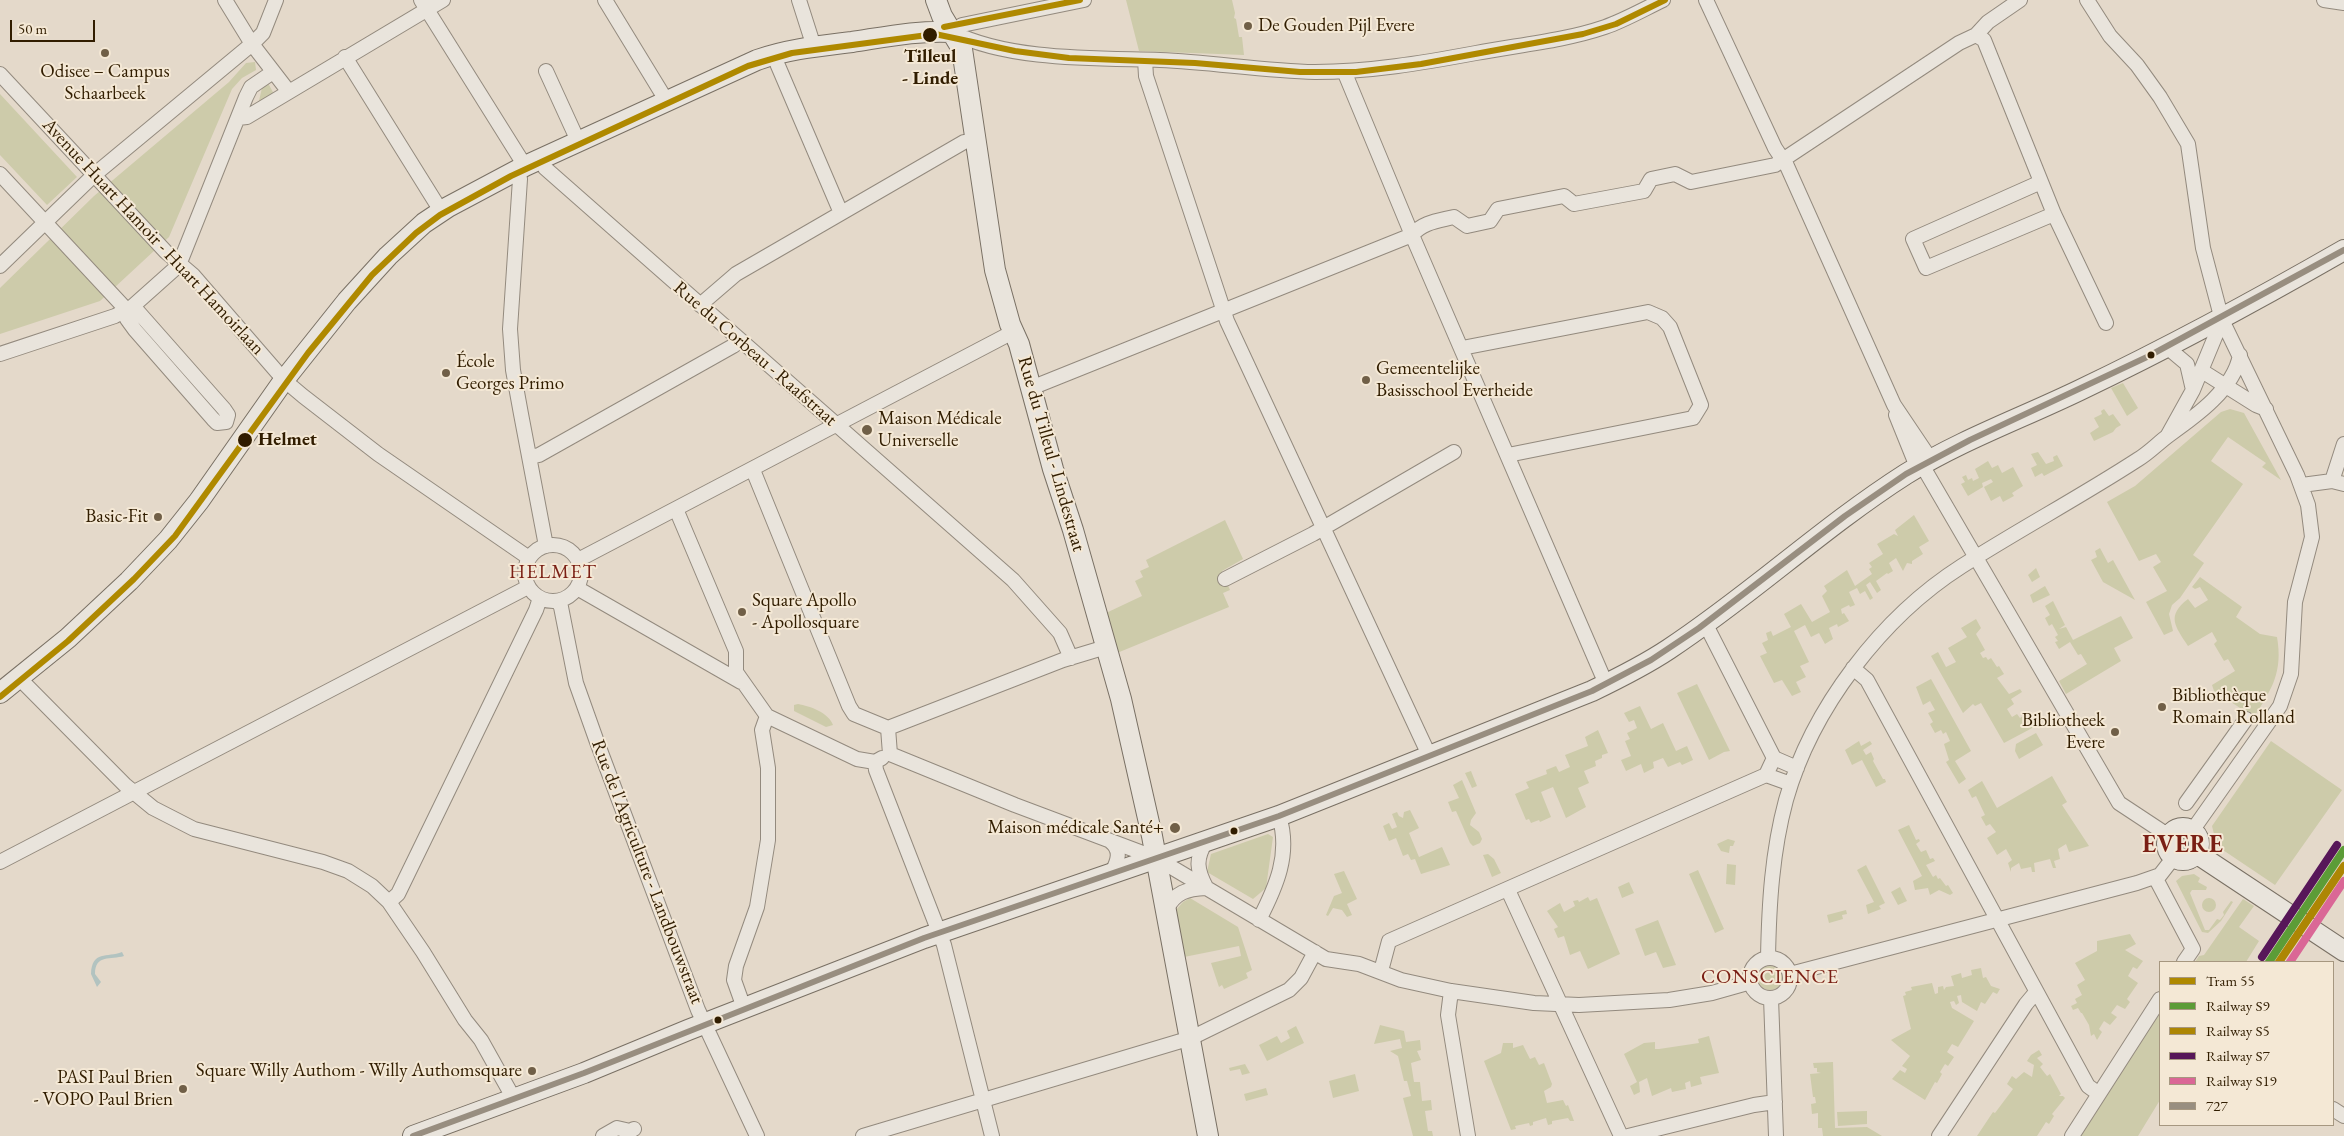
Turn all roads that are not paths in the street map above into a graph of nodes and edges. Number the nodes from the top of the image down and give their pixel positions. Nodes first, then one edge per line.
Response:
1 (225, 0) edge
2 (276, 0) edge
3 (443, 0) edge
4 (605, 0) edge
5 (799, 0) edge
6 (936, 0) edge
7 (1084, 0) edge
8 (1663, 0) edge
9 (1706, 0) edge
10 (2020, 0) edge
11 (2087, 0) edge
12 (424, 5) edge
13 (952, 32) junction
14 (1976, 35) junction
15 (252, 44) junction
16 (814, 47) junction
17 (773, 54) junction
18 (345, 57) junction
19 (1145, 60) junction
20 (1344, 71) junction
21 (273, 72) junction
22 (546, 72) dead end
23 (0, 74) edge
24 (289, 92) junction
25 (666, 100) junction
26 (238, 118) junction
27 (974, 140) junction
28 (578, 141) junction
29 (1782, 159) junction
30 (528, 165) junction
31 (0, 174) edge
32 (94, 175) junction
33 (2041, 182) junction
34 (442, 212) junction
35 (841, 213) junction
36 (2054, 214) junction
37 (45, 222) junction
38 (1412, 235) junction
39 (2344, 250) edge
40 (179, 265) junction
41 (0, 266) edge
42 (700, 305) junction
43 (129, 308) junction
44 (1223, 312) junction
45 (2222, 320) junction
46 (2106, 324) dead end
47 (1013, 332) junction
48 (740, 341) junction
49 (1462, 348) junction
50 (2168, 348) junction
51 (0, 354) edge
52 (2240, 355) junction
53 (2202, 371) junction
54 (284, 380) junction
55 (2227, 386) junction
56 (1031, 388) junction
57 (2193, 390) junction
58 (2266, 409) junction
59 (835, 425) junction
60 (2168, 436) junction
61 (2344, 444) edge
62 (1454, 452) dead end
63 (1508, 455) junction
64 (530, 457) junction
65 (1923, 464) junction
66 (753, 470) junction
67 (2338, 482) edge
68 (2302, 485) junction
69 (676, 509) junction
70 (1323, 528) junction
71 (546, 546) junction
72 (529, 558) junction
73 (1975, 559) junction
74 (578, 560) junction
75 (1225, 579) dead end
76 (528, 587) junction
77 (577, 588) junction
78 (540, 598) junction
79 (558, 601) junction
80 (1705, 624) junction
81 (1106, 647) junction
82 (1071, 658) junction
83 (1853, 668) junction
84 (20, 679) junction
85 (1606, 684) junction
86 (746, 685) junction
87 (0, 693) edge
88 (766, 716) junction
89 (2246, 719) dead end
90 (888, 728) junction
91 (890, 754) junction
92 (1428, 755) junction
93 (1774, 758) junction
94 (875, 762) junction
95 (1797, 768) junction
96 (1766, 775) junction
97 (1791, 784) junction
98 (135, 793) junction
99 (2186, 803) dead end
100 (1279, 816) junction
101 (2192, 832) junction
102 (2169, 836) junction
103 (1110, 841) junction
104 (1206, 842) junction
105 (2196, 853) junction
106 (2174, 857) junction
107 (1156, 858) junction
108 (0, 862) edge
109 (1112, 872) junction
110 (2155, 877) junction
111 (1206, 888) junction
112 (1508, 890) junction
113 (389, 902) junction
114 (1166, 910) junction
115 (1998, 919) junction
116 (1259, 920) junction
117 (940, 932) junction
118 (2344, 951) edge
119 (1315, 952) junction
120 (1768, 958) junction
121 (2185, 961) edge
122 (1381, 971) junction
123 (1790, 974) junction
124 (1750, 982) junction
125 (1451, 992) junction
126 (2036, 992) junction
127 (1771, 998) junction
128 (2159, 1001) edge
129 (1561, 1005) junction
130 (744, 1008) junction
131 (704, 1024) junction
132 (1190, 1038) junction
133 (2099, 1094) junction
134 (514, 1099) junction
135 (983, 1101) junction
136 (1776, 1102) junction
137 (634, 1129) dead end
138 (425, 1134) edge
139 (603, 1136) edge
140 (757, 1136) edge
141 (863, 1136) edge
142 (992, 1136) edge
143 (1208, 1136) edge
144 (1468, 1136) edge
145 (1621, 1136) edge
146 (1628, 1136) edge
147 (1776, 1136) edge
148 (1940, 1136) edge
149 (2072, 1136) edge

1 - 15 street
2 - 15 street
3 - 12 street
4 - 25 street
5 - 16 street
6 - 13 street, Rue du Tilleul - Lindestraat
7 - 13 street
8 - 20 street
9 - 29 street
10 - 14 street
11 - 45 street
12 - 18 street
12 - 30 street, Rue du Corbeau - Raafstraat
13 - 16 street
13 - 19 street
13 - 27 street, Rue du Tilleul - Lindestraat
14 - 29 street
14 - 33 street
15 - 21 street
15 - 32 street
16 - 17 street
17 - 25 street
17 - 35 street
18 - 24 street
18 - 34 street
19 - 20 street
19 - 44 street
20 - 38 street
21 - 24 street
21 - 26 street
22 - 28 street
23 - 32 street, Avenue Huart Hamoir - Huart Hamoirlaan
24 - 26 street
25 - 28 street
26 - 40 street
27 - 35 street
27 - 47 street, Rue du Tilleul - Lindestraat
28 - 30 street
29 - 38 street
29 - 65 street
30 - 34 street
30 - 42 street, Rue du Corbeau - Raafstraat
30 - 64 street
31 - 37 street
32 - 37 street
32 - 40 street, Avenue Huart Hamoir - Huart Hamoirlaan
33 - 36 street
33 - 36 street
34 - 54 street
35 - 42 street
36 - 46 street
37 - 41 street
37 - 43 street
38 - 44 street
38 - 49 street
39 - 45 street
40 - 43 street
40 - 54 street, Avenue Huart Hamoir - Huart Hamoirlaan
42 - 48 street, Rue du Corbeau - Raafstraat
43 - 43 street
43 - 51 street
44 - 56 street
44 - 70 street
45 - 50 street
45 - 52 street
45 - 53 street
47 - 56 street, Rue du Tilleul - Lindestraat
47 - 59 street
48 - 59 street, Rue du Corbeau - Raafstraat
48 - 64 street
49 - 63 street
49 - 63 street
50 - 57 street
50 - 65 street
52 - 55 street
52 - 58 street
53 - 55 street
53 - 57 street
54 - 72 street, Avenue Huart Hamoir - Huart Hamoirlaan
54 - 84 street
55 - 58 street
55 - 60 street
56 - 81 street, Rue du Tilleul - Lindestraat
57 - 60 street
58 - 68 street
59 - 66 street
59 - 82 street, Rue du Corbeau - Raafstraat
60 - 73 street
61 - 67 street
62 - 70 street
63 - 85 street
64 - 71 street
65 - 73 street
65 - 80 street
66 - 69 street
66 - 90 street
67 - 68 street
68 - 101 street
69 - 74 street
69 - 86 street
70 - 75 street
70 - 92 street
71 - 72 street
71 - 74 street
72 - 76 street
73 - 83 street
73 - 102 street
74 - 77 street
76 - 78 street
76 - 98 street
77 - 79 street
77 - 86 street
78 - 79 street
78 - 113 street
79 - 131 street, Rue de l'Agriculture - Landbouwstraat
80 - 85 street
80 - 93 street
81 - 82 street
81 - 107 street, Rue du Tilleul - Lindestraat
82 - 90 street
83 - 95 street
83 - 115 street
84 - 87 street
84 - 98 street
85 - 92 street
86 - 88 street
88 - 94 street
88 - 130 street
89 - 99 street
90 - 91 street
91 - 94 street
91 - 103 street
92 - 100 street
93 - 95 street
93 - 96 street
94 - 117 street
95 - 97 street
96 - 97 street
96 - 112 street
97 - 120 street
98 - 108 street
98 - 113 street
100 - 104 street
100 - 116 street
101 - 102 street
101 - 105 street
102 - 106 street
103 - 107 street
103 - 109 street
104 - 107 street
104 - 111 street
105 - 106 street
105 - 118 street
106 - 110 street
107 - 109 street
107 - 111 street
107 - 114 street, Rue du Tilleul - Lindestraat
109 - 117 street
110 - 115 street
110 - 121 street
111 - 114 street
111 - 116 street
112 - 122 street
112 - 129 street
113 - 134 street
114 - 132 street, Rue du Tilleul - Lindestraat
115 - 123 street
115 - 126 street
116 - 119 street
117 - 130 street
117 - 135 street
119 - 122 street
119 - 132 street
120 - 123 street
120 - 124 street
122 - 125 street
123 - 127 street
124 - 127 street
124 - 129 street
125 - 129 street
125 - 144 street
126 - 133 street
126 - 148 street
127 - 136 street
128 - 133 street
129 - 145 street
130 - 131 street
131 - 134 street
131 - 140 street, Rue de l'Agriculture - Landbouwstraat
132 - 135 street
132 - 143 street, Rue du Tilleul - Lindestraat
133 - 149 street
134 - 138 street
135 - 141 street
135 - 142 street
136 - 146 street
136 - 147 street
137 - 139 street

